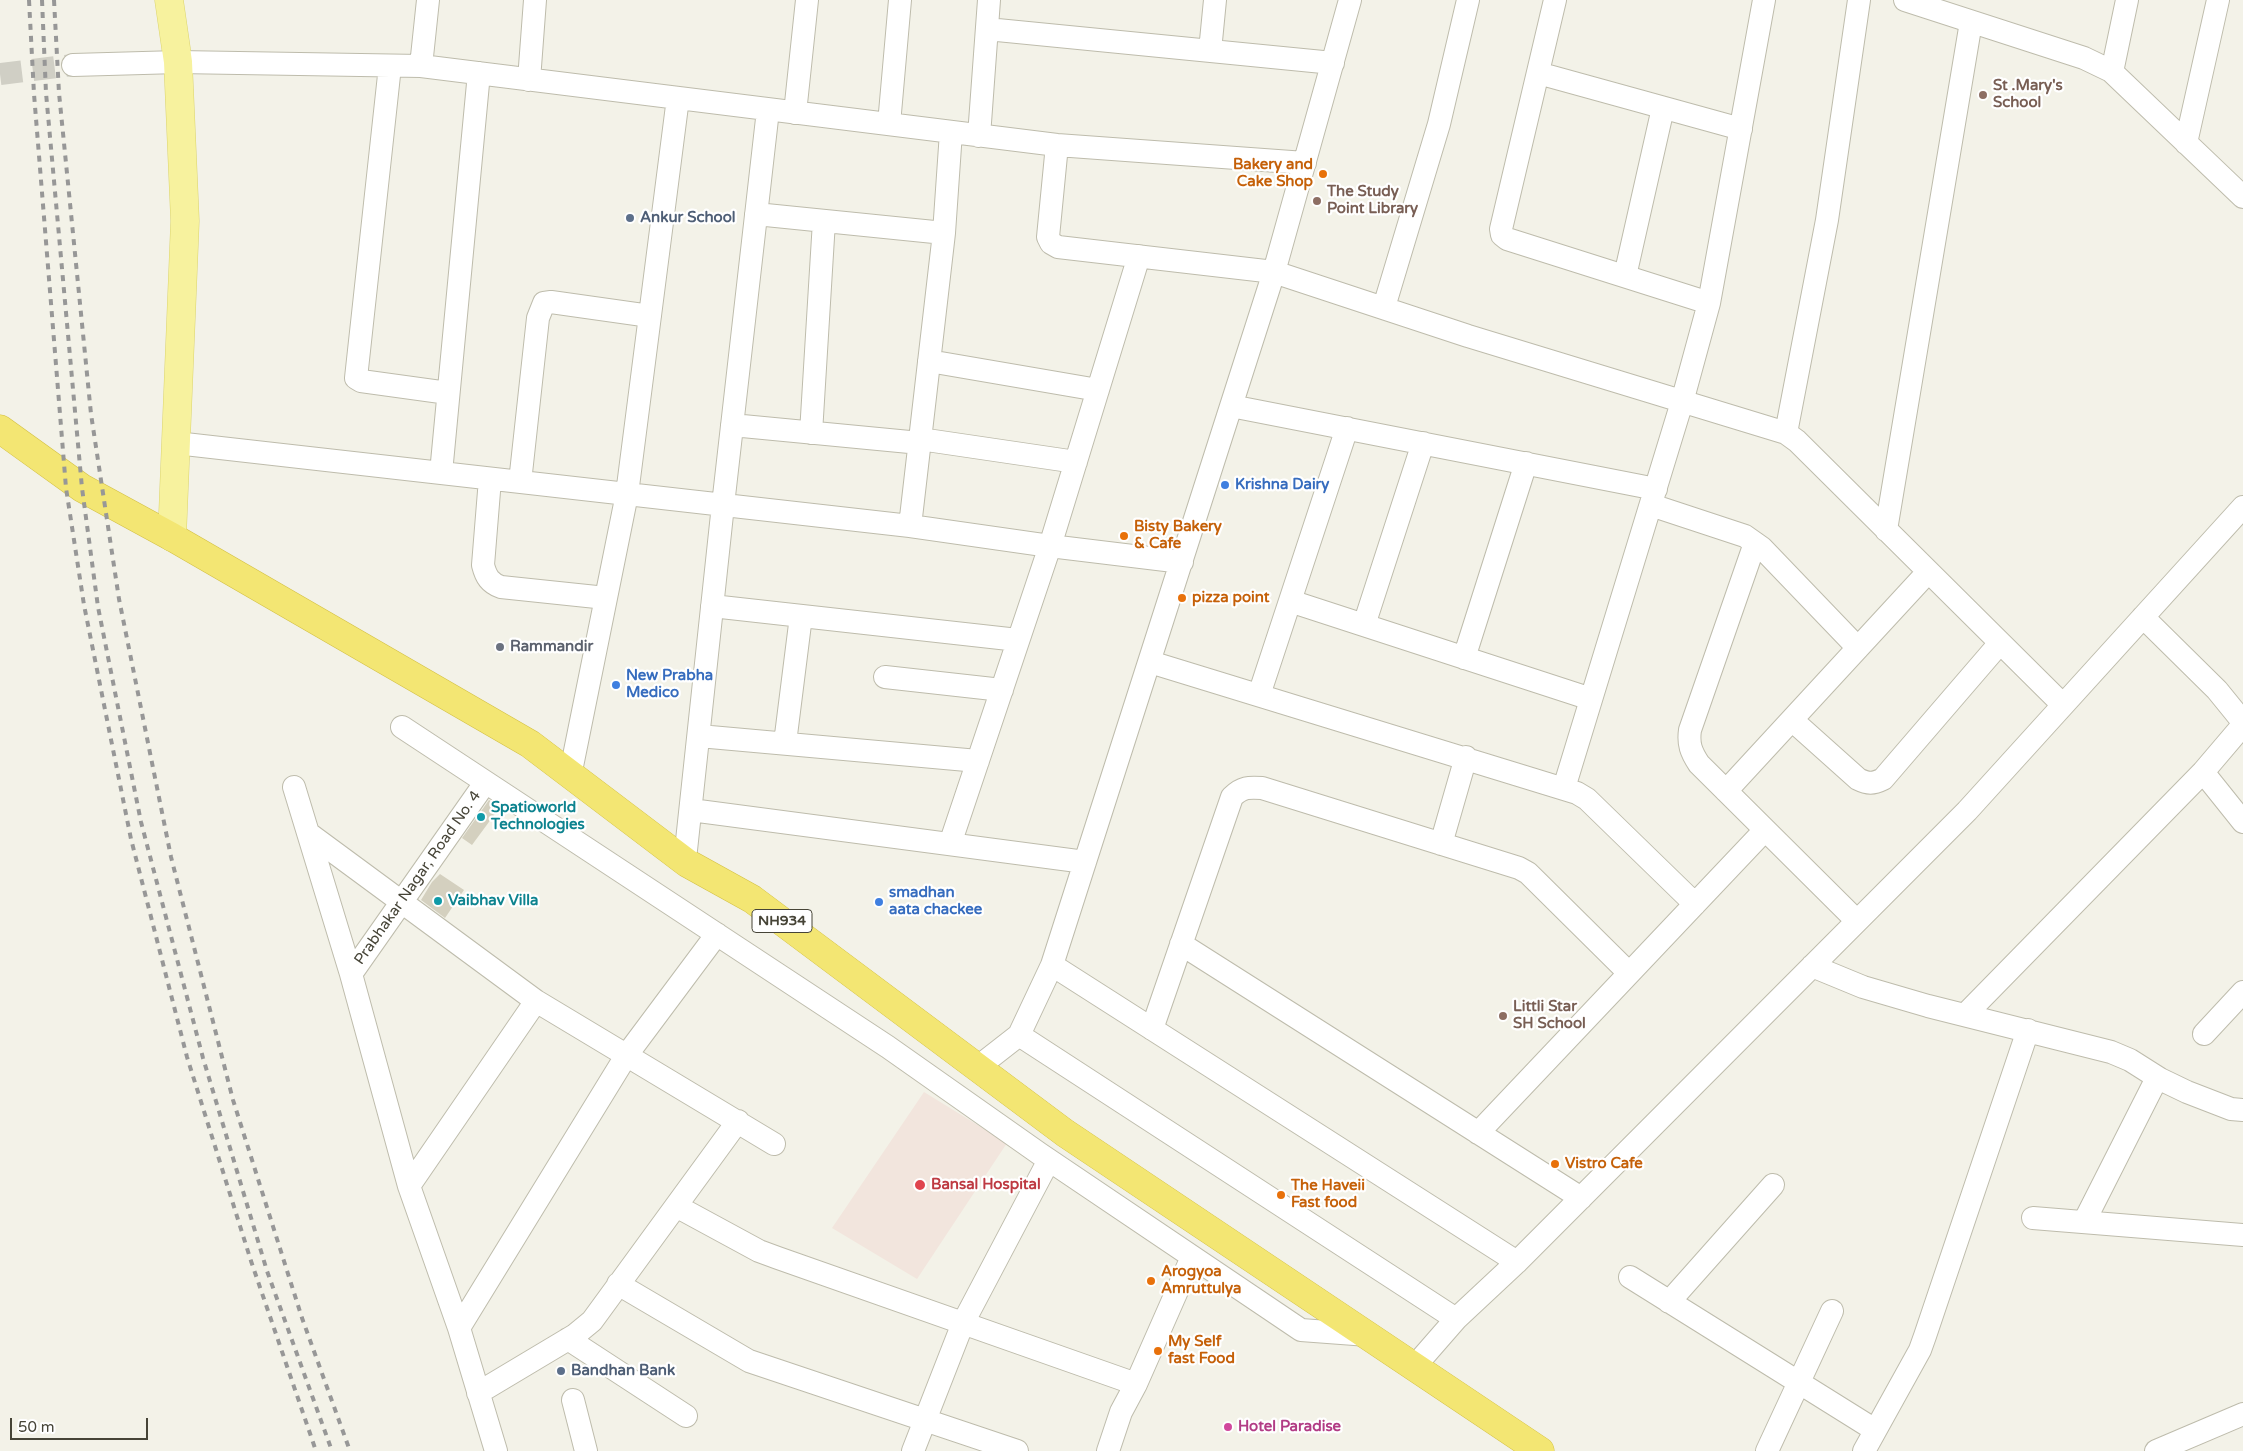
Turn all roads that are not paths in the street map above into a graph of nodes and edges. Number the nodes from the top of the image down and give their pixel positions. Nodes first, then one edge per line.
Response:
1 (169, 0) edge
2 (428, 0) edge
3 (535, 0) edge
4 (807, 0) edge
5 (900, 0) edge
6 (989, 0) edge
7 (1215, 0) edge
8 (1350, 0) edge
9 (1468, 0) edge
10 (1556, 0) edge
11 (1764, 0) edge
12 (1860, 0) edge
13 (1905, 0) edge
14 (2127, 0) edge
15 (2218, 0) edge
16 (1971, 22) junction
17 (987, 29) junction
18 (1210, 51) junction
19 (178, 62) junction
20 (1333, 63) junction
21 (72, 65) tunnel mouth
22 (390, 66) junction
23 (421, 66) junction
24 (2112, 72) junction
25 (1538, 73) junction
26 (479, 74) junction
27 (529, 80) junction
28 (678, 98) junction
29 (1663, 108) junction
30 (768, 110) junction
31 (795, 113) junction
32 (889, 124) junction
33 (1741, 129) junction
34 (951, 132) junction
35 (979, 136) junction
36 (2186, 143) junction
37 (1057, 145) junction
38 (1305, 163) junction
39 (2243, 197) edge
40 (756, 214) junction
41 (824, 221) junction
42 (944, 233) junction
43 (1139, 256) junction
44 (1274, 272) junction
45 (1625, 276) junction
46 (1709, 303) junction
47 (1384, 307) junction
48 (650, 316) junction
49 (929, 361) junction
50 (1098, 390) junction
51 (448, 393) junction
52 (1682, 402) junction
53 (1231, 406) junction
54 (732, 425) junction
55 (1347, 428) junction
56 (0, 429) edge
57 (811, 433) junction
58 (1786, 433) junction
59 (920, 441) junction
60 (176, 443) junction
61 (1423, 443) junction
62 (1076, 462) junction
63 (1526, 463) junction
64 (441, 473) junction
65 (490, 479) junction
66 (520, 482) junction
67 (627, 494) junction
68 (1653, 497) junction
69 (723, 505) junction
70 (2243, 507) edge
71 (910, 526) junction
72 (1886, 530) junction
73 (172, 536) junction
74 (1755, 543) junction
75 (1050, 546) junction
76 (1182, 562) junction
77 (1928, 572) junction
78 (606, 598) junction
79 (1290, 601) junction
80 (712, 606) junction
81 (801, 616) junction
82 (2142, 617) junction
83 (1364, 625) junction
84 (1018, 640) junction
85 (2000, 643) junction
86 (1858, 648) junction
87 (1464, 658) junction
88 (1150, 662) junction
89 (885, 677) dead end
90 (1002, 690) junction
91 (1260, 695) junction
92 (1591, 699) junction
93 (2063, 705) junction
94 (2241, 715) edge
95 (1792, 720) junction
96 (402, 727) dead end
97 (699, 736) junction
98 (785, 743) junction
99 (1466, 757) junction
100 (978, 761) junction
101 (2203, 772) junction
102 (570, 776) junction
103 (485, 783) junction
104 (294, 787) dead end
105 (1564, 788) junction
106 (1726, 791) junction
107 (691, 810) junction
108 (2243, 822) edge
109 (1765, 830) junction
110 (308, 833) junction
111 (950, 844) junction
112 (1441, 844) junction
113 (686, 850) dead end
114 (1085, 862) junction
115 (400, 902) junction
116 (1695, 904) junction
117 (1857, 921) junction
118 (717, 934) junction
119 (1181, 944) junction
120 (1052, 965) junction
121 (1812, 966) junction
122 (1629, 973) junction
123 (351, 974) junction
124 (2243, 992) edge
125 (536, 1001) junction
126 (1965, 1015) junction
127 (1152, 1029) junction
128 (2028, 1030) junction
129 (2204, 1034) dead end
130 (1019, 1035) junction
131 (626, 1056) junction
132 (978, 1067) junction
133 (2157, 1078) junction
134 (2243, 1110) edge
135 (738, 1121) junction
136 (1478, 1133) junction
137 (774, 1144) dead end
138 (1049, 1160) junction
139 (409, 1186) junction
140 (1773, 1186) dead end
141 (1581, 1198) junction
142 (676, 1206) junction
143 (2033, 1218) dead end
144 (2084, 1222) junction
145 (2243, 1234) edge
146 (1192, 1257) junction
147 (1517, 1262) junction
148 (1630, 1278) dead end
149 (618, 1284) junction
150 (1669, 1302) junction
151 (1832, 1311) dead end
152 (1456, 1319) junction
153 (963, 1323) junction
154 (459, 1328) junction
155 (1368, 1335) junction
156 (568, 1339) junction
157 (1415, 1366) junction
158 (1798, 1383) junction
159 (1136, 1384) junction
160 (478, 1393) junction
161 (572, 1400) dead end
162 (2243, 1414) edge
163 (686, 1416) dead end
164 (926, 1420) junction
165 (1875, 1430) junction
166 (2188, 1445) edge
167 (496, 1451) edge
168 (586, 1451) edge
169 (913, 1451) edge
170 (1017, 1451) edge
171 (1108, 1451) edge
172 (1540, 1451) edge
173 (1767, 1451) edge
174 (1864, 1451) edge
175 (2156, 1451) edge

1 - 19 main road
2 - 23 street
3 - 27 street
4 - 31 street
5 - 32 street
6 - 17 street
7 - 18 street
8 - 20 street
9 - 47 street
10 - 25 street
11 - 33 street
12 - 58 street
13 - 16 street
14 - 24 street
15 - 36 street
16 - 24 street
16 - 72 street
17 - 18 street
17 - 35 street
18 - 20 street
19 - 21 street
19 - 22 street
19 - 60 main road
20 - 38 street
22 - 23 street
22 - 51 street
23 - 26 street
24 - 36 street
25 - 29 street
25 - 45 street
26 - 27 street
26 - 51 street
27 - 28 street
28 - 30 street
28 - 48 street
29 - 33 street
29 - 45 street
30 - 31 street
30 - 40 street
31 - 32 street
32 - 34 street
33 - 46 street
34 - 35 street
34 - 42 street
35 - 37 street
36 - 39 street
37 - 38 street
37 - 43 street
38 - 44 street
40 - 41 street
40 - 54 street
41 - 42 street
41 - 57 street
42 - 49 street
43 - 44 street
43 - 50 street
44 - 47 street
44 - 53 street
45 - 46 street
46 - 52 street
47 - 52 street
48 - 66 street
48 - 67 street
49 - 50 street
49 - 59 street
50 - 62 street
51 - 64 street
52 - 58 street
52 - 68 street
53 - 55 street
53 - 76 street
54 - 57 street
54 - 69 street
55 - 61 street
55 - 79 street
56 - 73 highway, NH934
57 - 59 street
58 - 72 street
59 - 62 street
59 - 71 street
60 - 64 street
60 - 73 main road
61 - 63 street
61 - 83 street
62 - 75 street
63 - 68 street
63 - 87 street
64 - 65 street
65 - 66 street
65 - 78 street
66 - 67 street
67 - 69 street
67 - 78 street
68 - 74 street
68 - 92 street
69 - 71 street
69 - 80 street
70 - 82 street
71 - 75 street
72 - 77 street
73 - 102 highway, NH934
74 - 86 street
74 - 106 street
75 - 76 street
75 - 84 street
76 - 88 street
77 - 85 street
77 - 86 street
78 - 102 street
79 - 83 street
79 - 91 street
80 - 81 street
80 - 97 street
81 - 84 street
81 - 98 street
82 - 93 street
82 - 94 street
83 - 87 street
84 - 90 street
85 - 93 street
85 - 95 street
86 - 95 street
87 - 92 street
88 - 91 street
88 - 114 street
89 - 90 street
90 - 100 street
91 - 99 street
92 - 105 street
93 - 117 street
94 - 101 street
95 - 106 street
96 - 103 street
97 - 98 street
97 - 107 street
98 - 100 street
99 - 105 street
99 - 112 street
100 - 111 street
101 - 108 street
101 - 126 street
102 - 132 highway, NH934
103 - 115 street, Prabhakar Nagar, Road No. 4
103 - 118 street
104 - 110 street
105 - 116 street
106 - 109 street
107 - 111 street
107 - 113 street
109 - 116 street
109 - 117 street
110 - 115 street
110 - 123 street
111 - 114 street
112 - 119 street
112 - 122 street
114 - 120 street
115 - 123 street, Prabhakar Nagar, Road No. 4
115 - 125 street
116 - 122 street
117 - 121 street
118 - 131 street
118 - 138 street
119 - 127 street
119 - 136 street
120 - 127 street
120 - 130 street
121 - 126 street
121 - 141 street
122 - 136 street
123 - 139 street
124 - 129 street
125 - 131 street
125 - 139 street
126 - 128 street
127 - 147 street
128 - 133 street
128 - 165 street
130 - 132 street
130 - 152 street
131 - 135 street
131 - 154 street
132 - 155 highway, NH934
133 - 134 street
133 - 144 street
135 - 137 street
135 - 142 street
136 - 141 street
138 - 146 street
138 - 153 street
139 - 154 street
140 - 150 street
141 - 147 street
142 - 149 street
142 - 153 street
143 - 144 street
144 - 145 street
146 - 155 street
146 - 159 street
147 - 152 street
148 - 150 street
149 - 156 street
149 - 164 street
150 - 158 street
151 - 158 street
152 - 157 street
153 - 159 street
153 - 164 street
154 - 160 street
155 - 157 highway, NH934
156 - 160 street
156 - 163 street
157 - 172 highway, NH934
158 - 165 street
158 - 173 street
159 - 171 street
160 - 167 street
161 - 168 street
162 - 166 street
164 - 169 street
164 - 170 street
165 - 174 street
166 - 175 street

